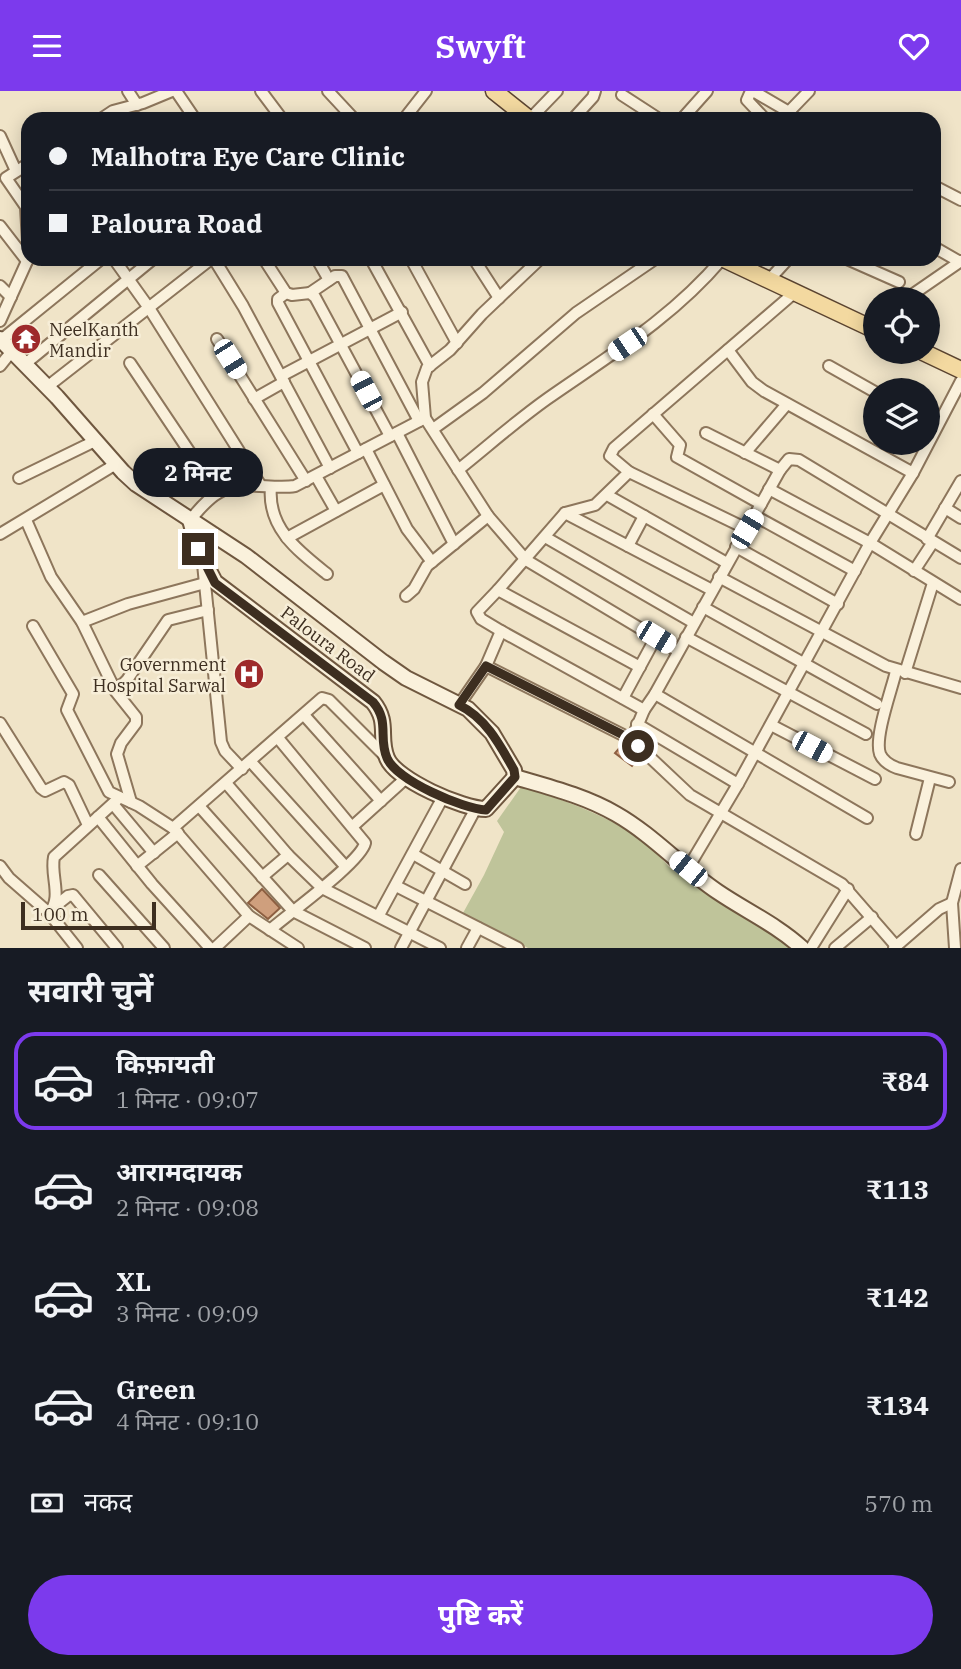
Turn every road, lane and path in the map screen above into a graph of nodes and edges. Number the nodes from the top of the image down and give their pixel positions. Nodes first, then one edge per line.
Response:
1 (128, 91) edge
2 (174, 91) edge
3 (261, 91) edge
4 (328, 91) edge
5 (426, 91) edge
6 (494, 91) edge
7 (556, 91) edge
8 (595, 91) edge
9 (708, 91) edge
10 (752, 91) edge
11 (809, 91) edge
12 (622, 95) dead end
13 (137, 104) junction
14 (118, 112) edge
15 (190, 112) edge
16 (277, 112) edge
17 (348, 112) edge
18 (410, 112) edge
19 (521, 112) edge
20 (536, 112) edge
21 (579, 112) edge
22 (648, 112) edge
23 (688, 112) edge
24 (758, 112) edge
25 (782, 112) edge
26 (789, 112) edge
27 (0, 136) edge
28 (21, 168) edge
29 (16, 171) junction
30 (0, 179) edge
31 (10, 186) junction
32 (941, 190) edge
33 (21, 200) edge
34 (961, 200) edge
35 (0, 226) edge
36 (941, 251) edge
37 (21, 252) edge
38 (961, 261) edge
39 (25, 266) edge
40 (93, 266) edge
41 (120, 266) edge
42 (144, 266) edge
43 (203, 266) edge
44 (217, 266) edge
45 (269, 266) edge
46 (321, 266) edge
47 (375, 266) edge
48 (415, 266) edge
49 (478, 266) edge
50 (533, 266) edge
51 (645, 266) edge
52 (717, 266) edge
53 (737, 266) edge
54 (782, 266) edge
55 (861, 266) edge
56 (870, 266) edge
57 (867, 269) junction
58 (129, 278) junction
59 (329, 280) junction
60 (768, 281) junction
61 (899, 282) dead end
62 (0, 286) edge
63 (923, 287) edge
64 (286, 293) junction
65 (310, 293) junction
66 (794, 293) junction
67 (11, 297) junction
68 (499, 298) junction
69 (149, 308) junction
70 (402, 312) junction
71 (0, 321) edge
72 (863, 321) edge
73 (371, 330) junction
74 (217, 339) dead end
75 (4, 343) edge
76 (457, 343) junction
77 (341, 346) junction
78 (729, 350) junction
79 (940, 360) edge
80 (309, 362) junction
81 (130, 363) dead end
82 (24, 364) junction
83 (0, 366) edge
84 (430, 366) junction
85 (829, 366) dead end
86 (961, 370) edge
87 (283, 379) junction
88 (961, 381) edge
89 (863, 385) edge
90 (47, 387) junction
91 (254, 399) junction
92 (786, 404) junction
93 (940, 413) edge
94 (653, 414) junction
95 (422, 419) junction
96 (433, 429) junction
97 (706, 433) dead end
98 (394, 434) junction
99 (95, 441) junction
100 (362, 451) junction
101 (745, 453) junction
102 (920, 455) edge
103 (116, 464) junction
104 (330, 468) junction
105 (458, 470) junction
106 (780, 470) junction
107 (629, 472) junction
108 (913, 473) junction
109 (19, 478) dead end
110 (311, 479) junction
111 (961, 481) edge
112 (384, 485) junction
113 (266, 487) junction
114 (769, 489) junction
115 (217, 493) junction
116 (607, 495) junction
117 (761, 504) junction
118 (945, 508) junction
119 (336, 511) junction
120 (565, 513) junction
121 (488, 516) junction
122 (644, 516) junction
123 (755, 516) junction
124 (888, 516) junction
125 (961, 518) edge
126 (26, 520) junction
127 (190, 520) junction
128 (747, 529) junction
129 (0, 534) edge
130 (545, 537) junction
131 (286, 538) junction
132 (930, 540) junction
133 (870, 543) junction
134 (454, 544) junction
135 (628, 546) junction
136 (736, 547) junction
137 (961, 558) edge
138 (526, 560) junction
139 (432, 562) junction
140 (203, 563) junction
141 (727, 563) junction
142 (855, 571) junction
143 (914, 571) junction
144 (327, 574) dead end
145 (719, 577) junction
146 (205, 583) junction
147 (933, 583) junction
148 (498, 590) junction
149 (712, 590) junction
150 (406, 596) dead end
151 (961, 599) edge
152 (838, 604) junction
153 (702, 607) junction
154 (208, 610) junction
155 (82, 622) junction
156 (694, 623) junction
157 (33, 626) dead end
158 (501, 631) junction
159 (822, 633) junction
160 (656, 637) junction
161 (686, 637) junction
162 (678, 651) junction
163 (486, 666) junction
164 (804, 666) junction
165 (640, 667) junction
166 (900, 672) junction
167 (115, 687) junction
168 (961, 688) edge
169 (789, 693) junction
170 (655, 694) junction
171 (623, 698) junction
172 (877, 704) dead end
173 (459, 705) junction
174 (644, 710) junction
175 (304, 715) junction
176 (0, 723) edge
177 (637, 724) junction
178 (771, 725) junction
179 (866, 734) dead end
180 (278, 738) junction
181 (635, 741) junction
182 (755, 753) junction
183 (387, 758) junction
184 (246, 765) junction
185 (515, 777) junction
186 (930, 778) junction
187 (405, 779) junction
188 (874, 779) dead end
189 (949, 782) dead end
190 (226, 783) junction
191 (738, 784) junction
192 (443, 796) junction
193 (116, 801) junction
194 (381, 801) junction
195 (131, 802) junction
196 (199, 806) junction
197 (476, 808) junction
198 (719, 815) junction
199 (98, 817) junction
200 (867, 818) dead end
201 (88, 825) junction
202 (353, 826) junction
203 (176, 831) junction
204 (916, 834) dead end
205 (154, 853) junction
206 (413, 854) junction
207 (288, 855) junction
208 (0, 866) edge
209 (137, 866) junction
210 (345, 866) junction
211 (688, 869) junction
212 (961, 869) edge
213 (443, 871) junction
214 (99, 875) dead end
215 (262, 877) junction
216 (465, 884) dead end
217 (396, 886) junction
218 (322, 888) junction
219 (848, 889) junction
220 (426, 901) junction
221 (952, 903) junction
222 (52, 910) junction
223 (293, 911) junction
224 (379, 915) junction
225 (249, 916) junction
226 (872, 917) junction
227 (478, 927) junction
228 (270, 930) junction
229 (410, 932) junction
230 (895, 947) edge
231 (77, 948) edge
232 (117, 948) edge
233 (164, 948) edge
234 (210, 948) edge
235 (215, 948) edge
236 (298, 948) edge
237 (365, 948) edge
238 (401, 948) edge
239 (440, 948) edge
240 (467, 948) edge
241 (518, 948) edge
242 (802, 948) edge
243 (811, 948) edge
244 (835, 948) edge
245 (955, 948) edge

1 - 13 street
2 - 13 street
2 - 15 street
3 - 16 street
4 - 17 street
5 - 18 street
6 - 19 main road
7 - 20 street
8 - 21 street
9 - 23 street
10 - 24 street
10 - 25 street
11 - 26 street
12 - 22 street
13 - 14 street
27 - 29 street
28 - 29 street
29 - 31 street
30 - 31 street
31 - 33 street
32 - 34 street
35 - 37 street
36 - 38 street
38 - 63 street
39 - 67 street
40 - 75 street
41 - 58 street
42 - 58 street
43 - 69 street
44 - 87 street
45 - 64 street
46 - 59 street
47 - 70 street
48 - 76 street
49 - 68 street
50 - 68 street
51 - 96 street
52 - 105 street
53 - 60 main road
54 - 60 street
55 - 57 street
56 - 57 street
57 - 61 street
58 - 69 street
58 - 82 street
59 - 65 street
59 - 73 street
60 - 66 main road
62 - 67 street
64 - 65 street
64 - 80 street
65 - 77 street
66 - 72 main road
66 - 78 street
67 - 71 street
68 - 76 street
69 - 90 street
69 - 113 street
70 - 73 street
70 - 84 street
73 - 77 street
73 - 95 street
74 - 91 street
75 - 82 main road
75 - 83 street
76 - 84 street
77 - 80 street
77 - 98 street
78 - 92 street
78 - 94 street
79 - 86 main road
80 - 87 street
80 - 100 street
81 - 115 street
82 - 90 main road
84 - 95 street
85 - 89 street
87 - 91 street
87 - 104 street
88 - 93 street
90 - 99 main road
91 - 110 street
92 - 101 street
92 - 108 street
94 - 107 street
94 - 117 street
95 - 96 street
95 - 98 street
96 - 105 street
97 - 101 street
98 - 100 street
98 - 134 street
99 - 103 main road
99 - 109 street
100 - 104 street
100 - 112 street
101 - 106 street
102 - 108 street
103 - 126 street
103 - 127 main road
104 - 110 street
105 - 121 street
106 - 114 street
106 - 124 street
107 - 116 street
107 - 128 street
108 - 124 street
110 - 113 street
110 - 119 street
111 - 118 street
112 - 119 street
112 - 139 street
113 - 115 street
113 - 131 street
114 - 117 street
114 - 133 street
115 - 127 street
116 - 120 street
116 - 122 street
117 - 123 street
118 - 125 street
118 - 132 street
119 - 131 street
120 - 130 street
120 - 135 street
121 - 134 street
121 - 138 street
122 - 135 street
122 - 141 street
123 - 128 street
123 - 142 street
124 - 132 street
124 - 133 street
126 - 129 street
126 - 155 street
127 - 140 main road, Paloura Road
127 - 173 main road
128 - 136 street
130 - 138 street
130 - 156 street
131 - 144 street
132 - 137 street
132 - 143 street
133 - 142 street
133 - 143 street
134 - 139 street
135 - 149 street
136 - 141 street
136 - 152 street
138 - 148 street
138 - 160 street
139 - 150 street
140 - 146 street
140 - 183 main road, Paloura Road
141 - 145 street
142 - 152 street
143 - 147 street
145 - 149 street
145 - 159 street
146 - 154 street
146 - 155 street
147 - 151 street
147 - 166 street
148 - 158 street
148 - 165 street
149 - 153 street
152 - 159 street
153 - 156 street
153 - 164 street
154 - 167 street
154 - 184 street
155 - 167 street
156 - 161 street
157 - 193 street
158 - 163 street
158 - 171 street
159 - 164 street
159 - 166 street
160 - 162 street
160 - 165 street
161 - 162 street
161 - 169 street
162 - 170 street
163 - 173 street
163 - 181 street
164 - 169 street
164 - 172 street
165 - 171 street
166 - 168 street
166 - 186 street
167 - 195 street
169 - 178 street
169 - 179 street
170 - 174 street
170 - 182 street
171 - 174 street
173 - 185 main road
174 - 177 street
175 - 180 street
175 - 183 street
175 - 194 street
176 - 201 street
177 - 181 street
177 - 191 street
178 - 182 street
178 - 188 street
180 - 184 street
180 - 202 street
181 - 198 street
182 - 191 street
182 - 200 street
183 - 187 main road
184 - 190 street
184 - 210 street
185 - 197 main road
185 - 211 main road
186 - 189 street
186 - 204 street
187 - 192 main road
187 - 194 street
190 - 196 street
190 - 207 street
191 - 198 street
192 - 197 main road
192 - 206 street
193 - 195 street
193 - 199 street
193 - 205 street
194 - 202 street
195 - 203 street
196 - 203 street
196 - 215 street
197 - 213 street
198 - 211 street
198 - 219 street
199 - 201 street
199 - 209 street
201 - 222 street
202 - 210 street
203 - 205 street
203 - 225 street
205 - 209 street
206 - 213 street
206 - 217 street
207 - 215 street
207 - 218 street
208 - 222 street
209 - 234 street
210 - 218 street
211 - 242 main road
212 - 221 street
213 - 216 street
213 - 220 street
214 - 233 street
215 - 223 street
217 - 220 street
217 - 224 street
218 - 223 street
218 - 224 street
219 - 226 street
219 - 243 street
220 - 227 street
220 - 229 street
221 - 230 street
221 - 245 street
222 - 231 street
222 - 232 street
223 - 228 street
223 - 237 street
224 - 229 street
225 - 228 street
225 - 235 street
226 - 230 street
226 - 244 street
227 - 240 street
227 - 241 street
228 - 236 street
229 - 238 street
229 - 239 street

